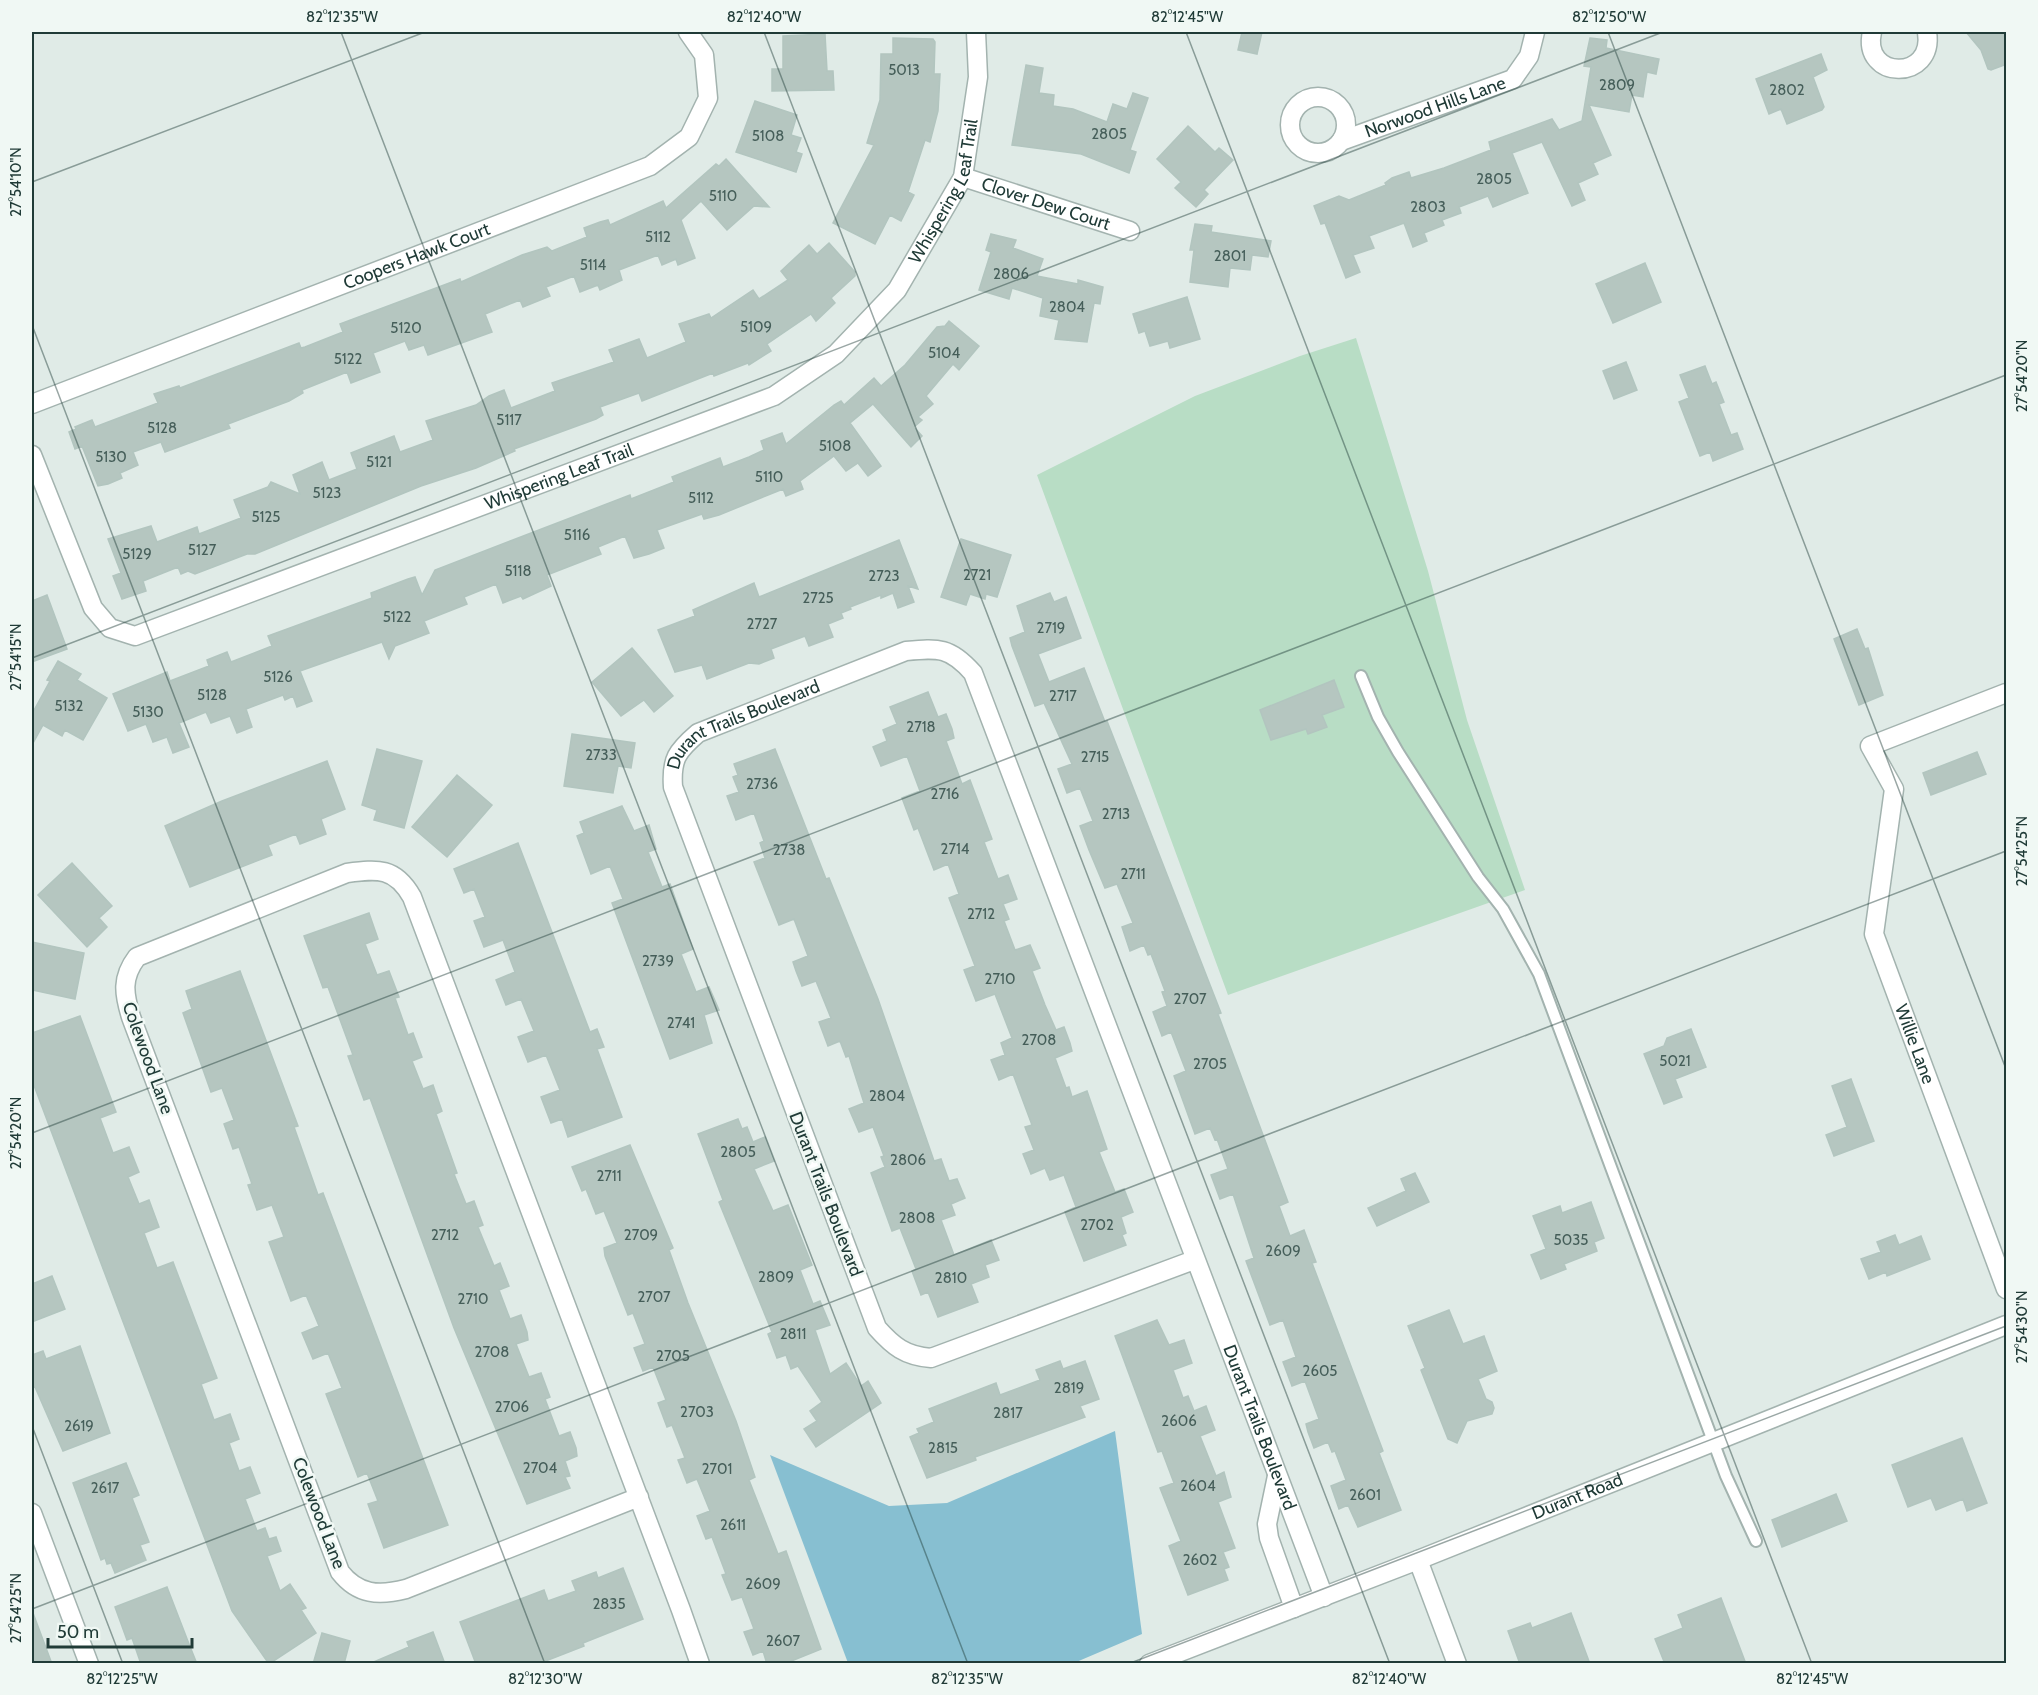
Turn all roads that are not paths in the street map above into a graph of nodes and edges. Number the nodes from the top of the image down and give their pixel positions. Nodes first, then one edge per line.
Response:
1 (688, 32) edge
2 (976, 32) edge
3 (1535, 32) edge
4 (1872, 32) edge
5 (1927, 32) edge
6 (1341, 141) dead end
7 (963, 177) junction
8 (1130, 231) dead end
9 (32, 404) edge
10 (32, 455) edge
11 (1361, 676) dead end
12 (2007, 693) edge
13 (1194, 1260) junction
14 (2007, 1289) edge
15 (2007, 1325) edge
16 (1714, 1442) junction
17 (1277, 1476) junction
18 (639, 1497) junction
19 (32, 1513) edge
20 (1756, 1541) dead end
21 (1418, 1560) junction
22 (1324, 1597) junction
23 (1294, 1608) junction
24 (89, 1664) edge
25 (700, 1664) edge
26 (1149, 1664) edge
27 (1457, 1664) edge

1 - 9 street, Coopers Hawk Court
2 - 7 street, Whispering Leaf Trail
3 - 6 street, Norwood Hills Lane
4 - 5 street
7 - 8 street, Clover Dew Court
7 - 10 street, Whispering Leaf Trail
11 - 16 lane
12 - 14 street, Willie Lane
13 - 13 street, Durant Trails Boulevard
13 - 17 street, Durant Trails Boulevard
15 - 16 street, Durant Road
16 - 20 lane
16 - 21 street, Durant Road
17 - 22 street, Durant Trails Boulevard
17 - 23 street
18 - 18 street, Colewood Lane
18 - 25 street, Colewood Lane
19 - 24 street
21 - 22 street, Durant Road
21 - 27 street
22 - 23 street, Durant Road
23 - 26 street, Durant Road

